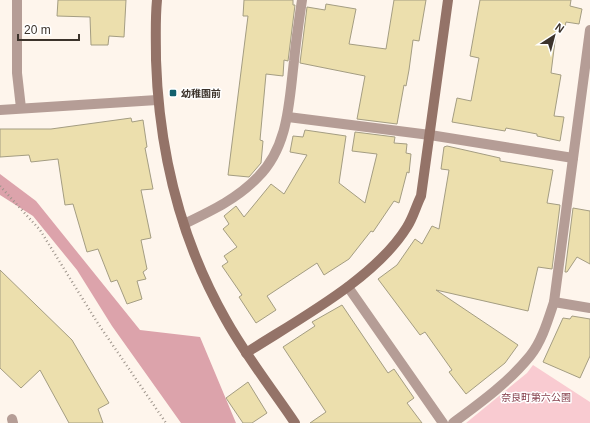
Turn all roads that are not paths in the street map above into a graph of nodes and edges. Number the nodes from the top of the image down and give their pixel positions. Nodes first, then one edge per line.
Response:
1 (17, 0) edge
2 (157, 0) edge
3 (302, 0) edge
4 (448, 0) edge
5 (590, 30) edge
6 (157, 100) junction
7 (21, 108) junction
8 (0, 110) edge
9 (288, 117) junction
10 (430, 135) junction
11 (573, 158) junction
12 (184, 224) junction
13 (348, 287) junction
14 (554, 302) junction
15 (590, 308) edge
16 (246, 353) junction
17 (296, 423) edge
18 (443, 423) edge
19 (453, 423) edge

1 - 7 street
2 - 6 street
3 - 9 street
4 - 10 street
5 - 11 street
6 - 7 street
6 - 12 street
7 - 8 street
9 - 10 street
9 - 12 street
10 - 11 street
10 - 13 street
11 - 14 street
12 - 16 street
13 - 16 street
13 - 18 street
14 - 15 street
14 - 19 street
16 - 17 street

